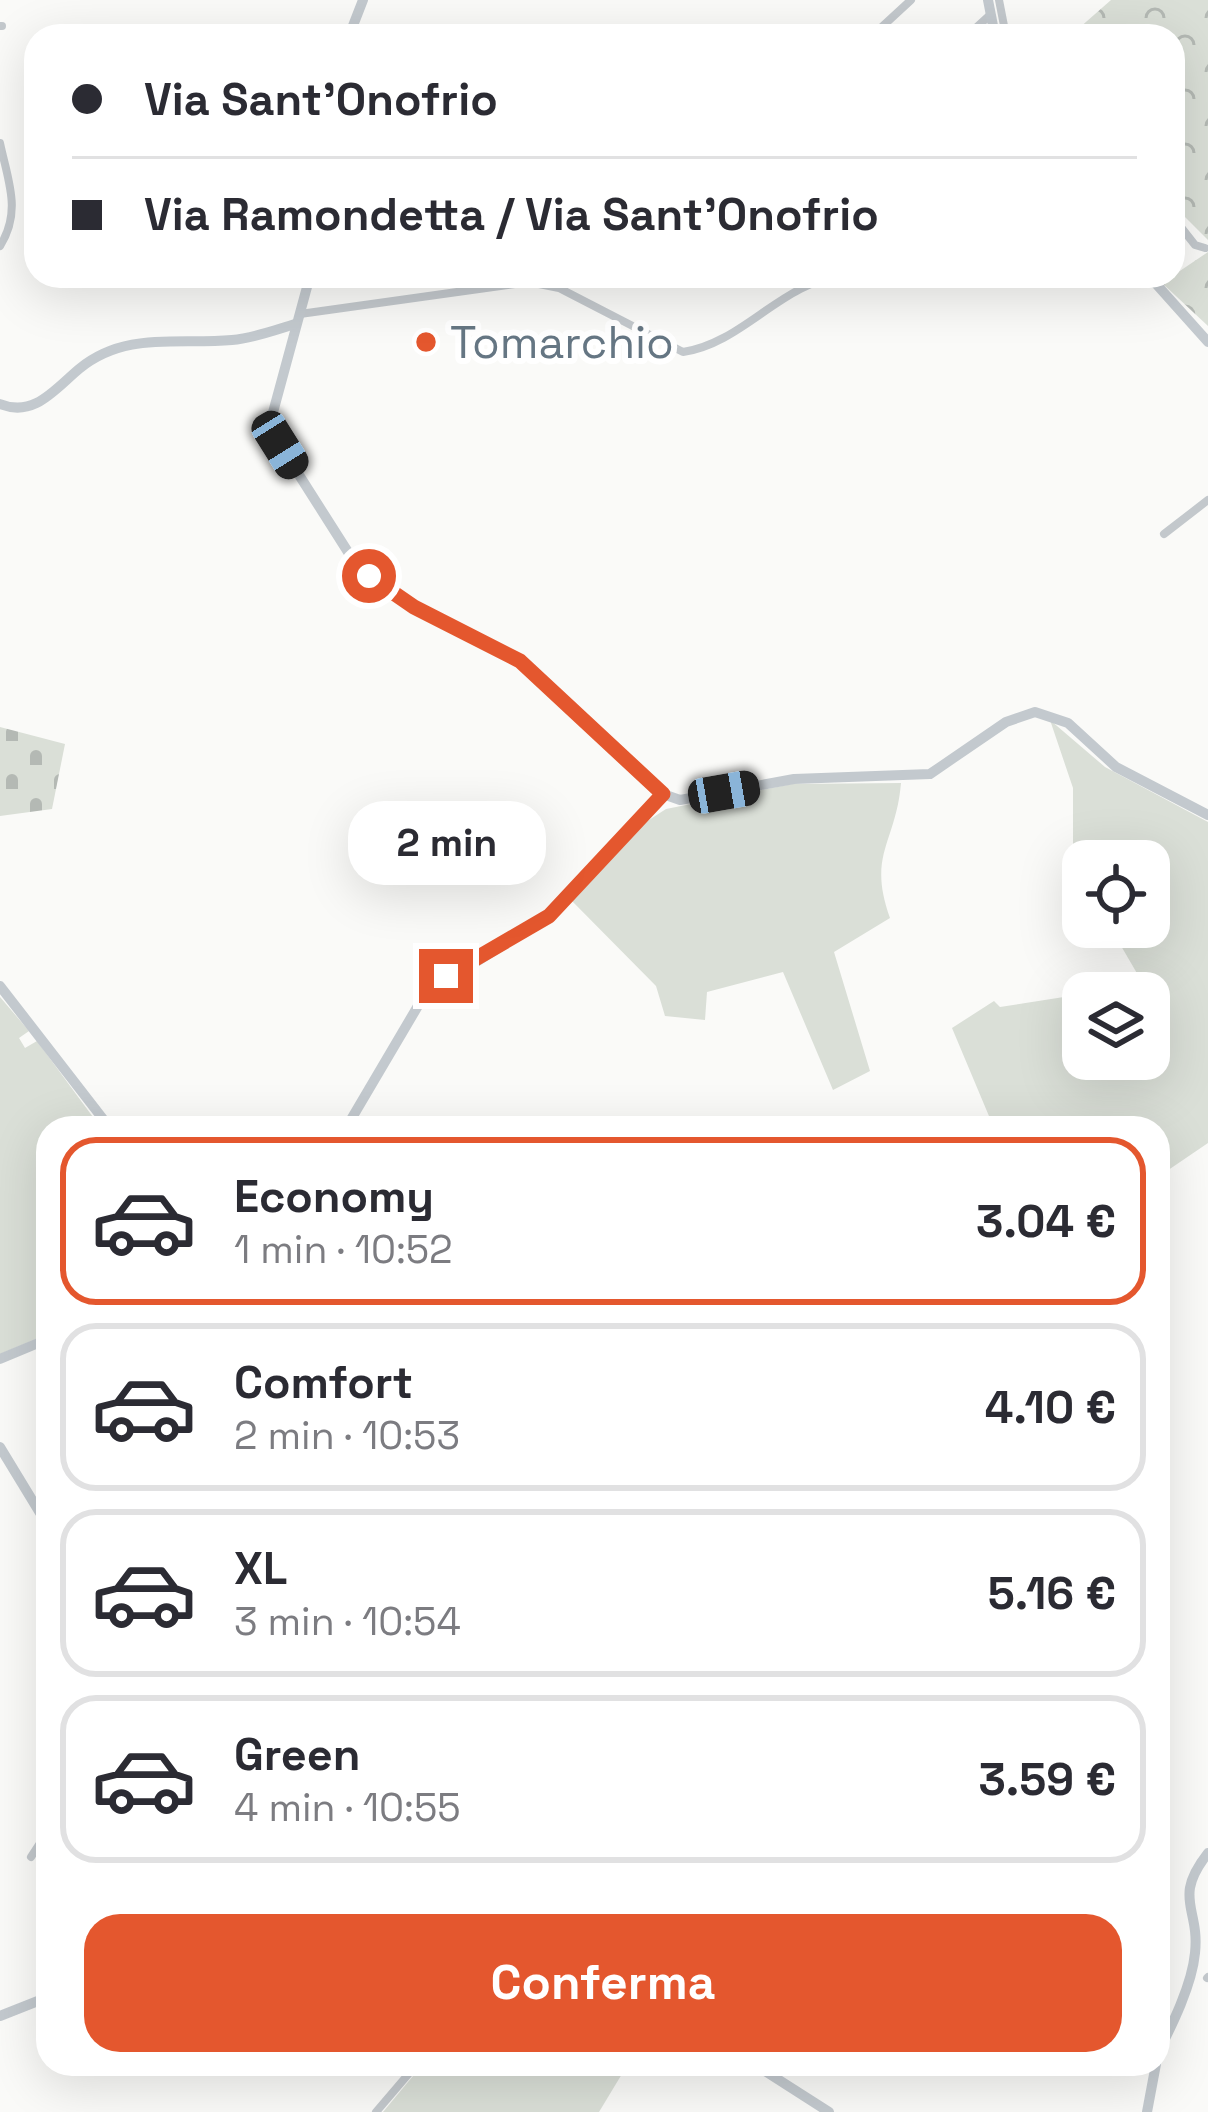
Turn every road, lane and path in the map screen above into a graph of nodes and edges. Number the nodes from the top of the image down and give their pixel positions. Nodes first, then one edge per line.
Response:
1 (911, 0) edge
2 (988, 0) edge
3 (990, 15) junction
4 (885, 24) edge
5 (980, 24) edge
6 (992, 24) edge
7 (0, 143) edge
8 (0, 246) edge
9 (306, 288) edge
10 (491, 288) edge
11 (559, 288) edge
12 (806, 288) edge
13 (1160, 288) edge
14 (297, 319) junction
15 (1208, 342) edge
16 (0, 404) edge
17 (1208, 500) edge
18 (1164, 534) dead end
19 (663, 794) junction
20 (1208, 815) edge
21 (0, 986) edge
22 (101, 1116) edge
23 (353, 1116) edge
24 (36, 1344) edge
25 (0, 1359) edge
26 (0, 1447) edge
27 (36, 1506) edge
28 (36, 1850) edge
29 (1208, 1852) edge
30 (32, 1857) dead end
31 (36, 2002) edge
32 (0, 2017) edge
33 (1170, 2022) edge
34 (407, 2076) edge
35 (773, 2076) edge
36 (1154, 2076) edge
37 (376, 2112) edge
38 (829, 2112) edge
39 (1147, 2112) edge

1 - 4 street
2 - 3 main road
3 - 5 street
3 - 6 main road
7 - 8 street
9 - 14 main road
10 - 14 street
11 - 12 street
13 - 15 main road
14 - 16 main road
14 - 19 main road
17 - 18 street
19 - 20 main road
19 - 23 main road
21 - 22 main road
24 - 25 main road
26 - 27 main road
28 - 30 street
29 - 33 main road
31 - 32 main road
34 - 37 street
35 - 38 main road
36 - 39 main road

